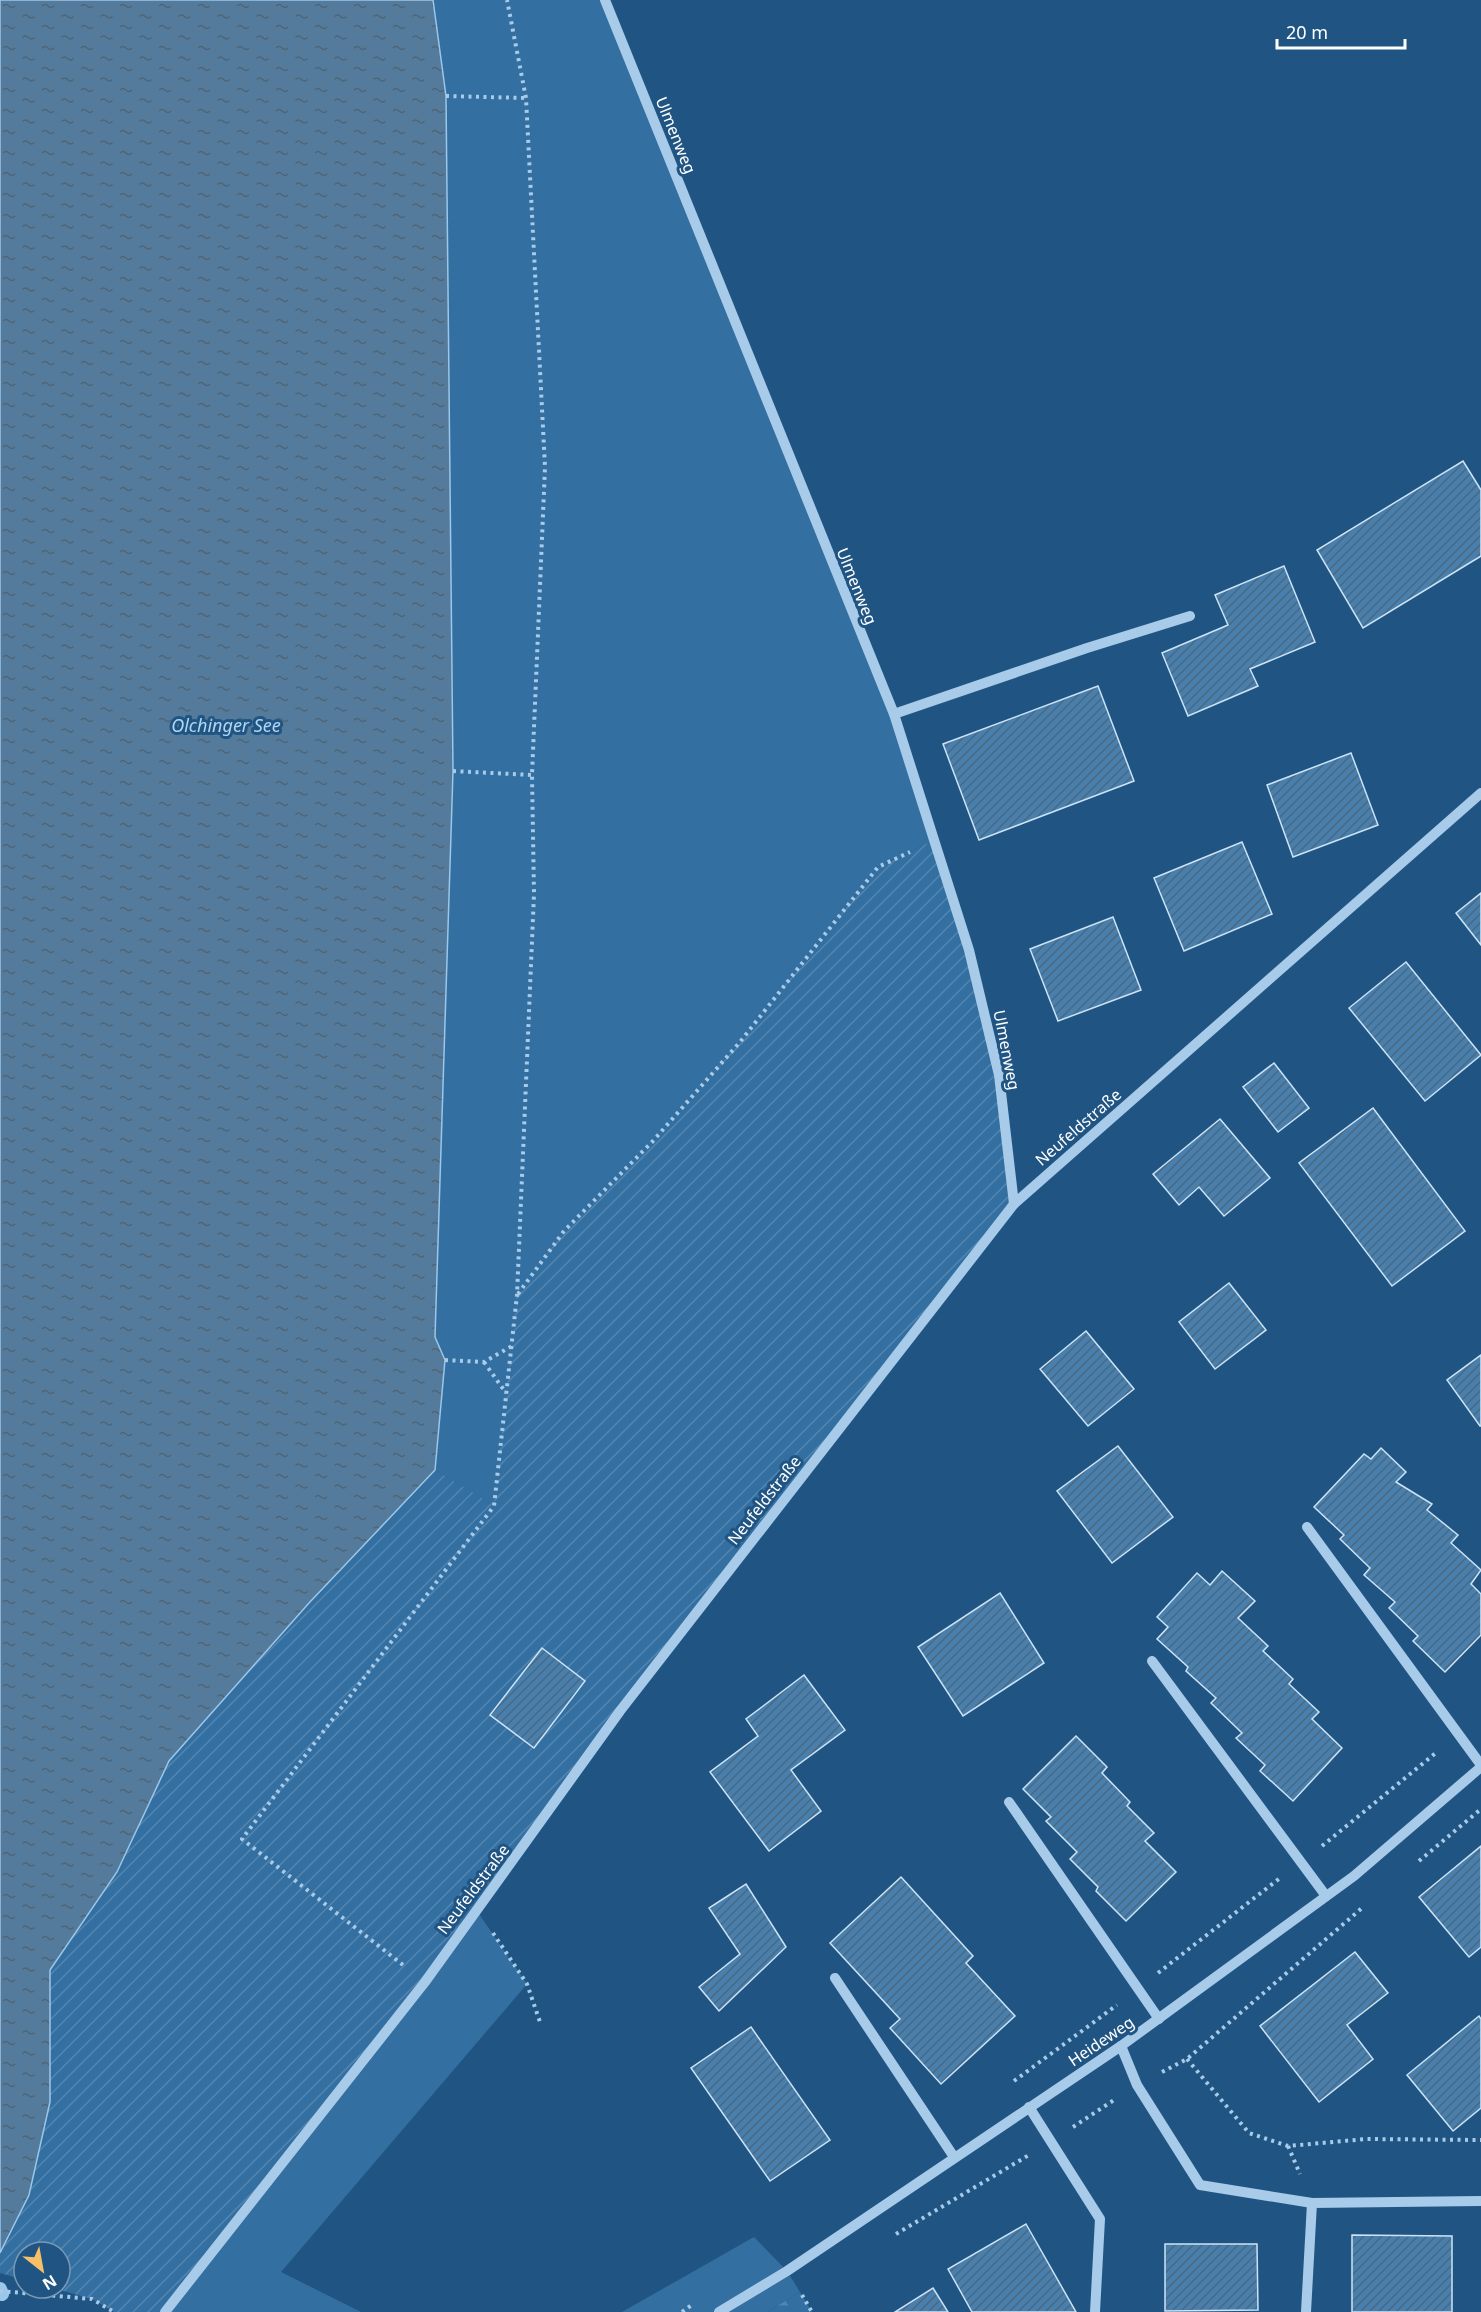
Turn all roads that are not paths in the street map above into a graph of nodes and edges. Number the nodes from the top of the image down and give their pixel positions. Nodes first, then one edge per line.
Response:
1 (605, 0) edge
2 (1190, 616) dead end
3 (894, 714) junction
4 (1481, 793) edge
5 (1014, 1204) junction
6 (1307, 1527) dead end
7 (1152, 1661) dead end
8 (1481, 1766) edge
9 (1008, 1802) dead end
10 (1326, 1896) junction
11 (836, 1978) dead end
12 (1159, 2019) junction
13 (1121, 2046) junction
14 (1029, 2107) junction
15 (954, 2157) junction
16 (1481, 2201) edge
17 (1312, 2203) junction
18 (165, 2312) edge
19 (719, 2312) edge
20 (1095, 2312) edge
21 (1306, 2312) edge

1 - 3 street, Ulmenweg
2 - 3 street
3 - 5 street, Ulmenweg
4 - 5 street, Neufeldstraße
5 - 18 street, Neufeldstraße
6 - 8 street
7 - 10 street
8 - 10 street, Heideweg
9 - 12 street
10 - 12 street, Heideweg
11 - 15 street
12 - 13 street, Heideweg
13 - 14 street, Heideweg
13 - 17 street
14 - 15 street, Heideweg
14 - 20 street
15 - 19 street, Heideweg
16 - 17 street
17 - 21 street

